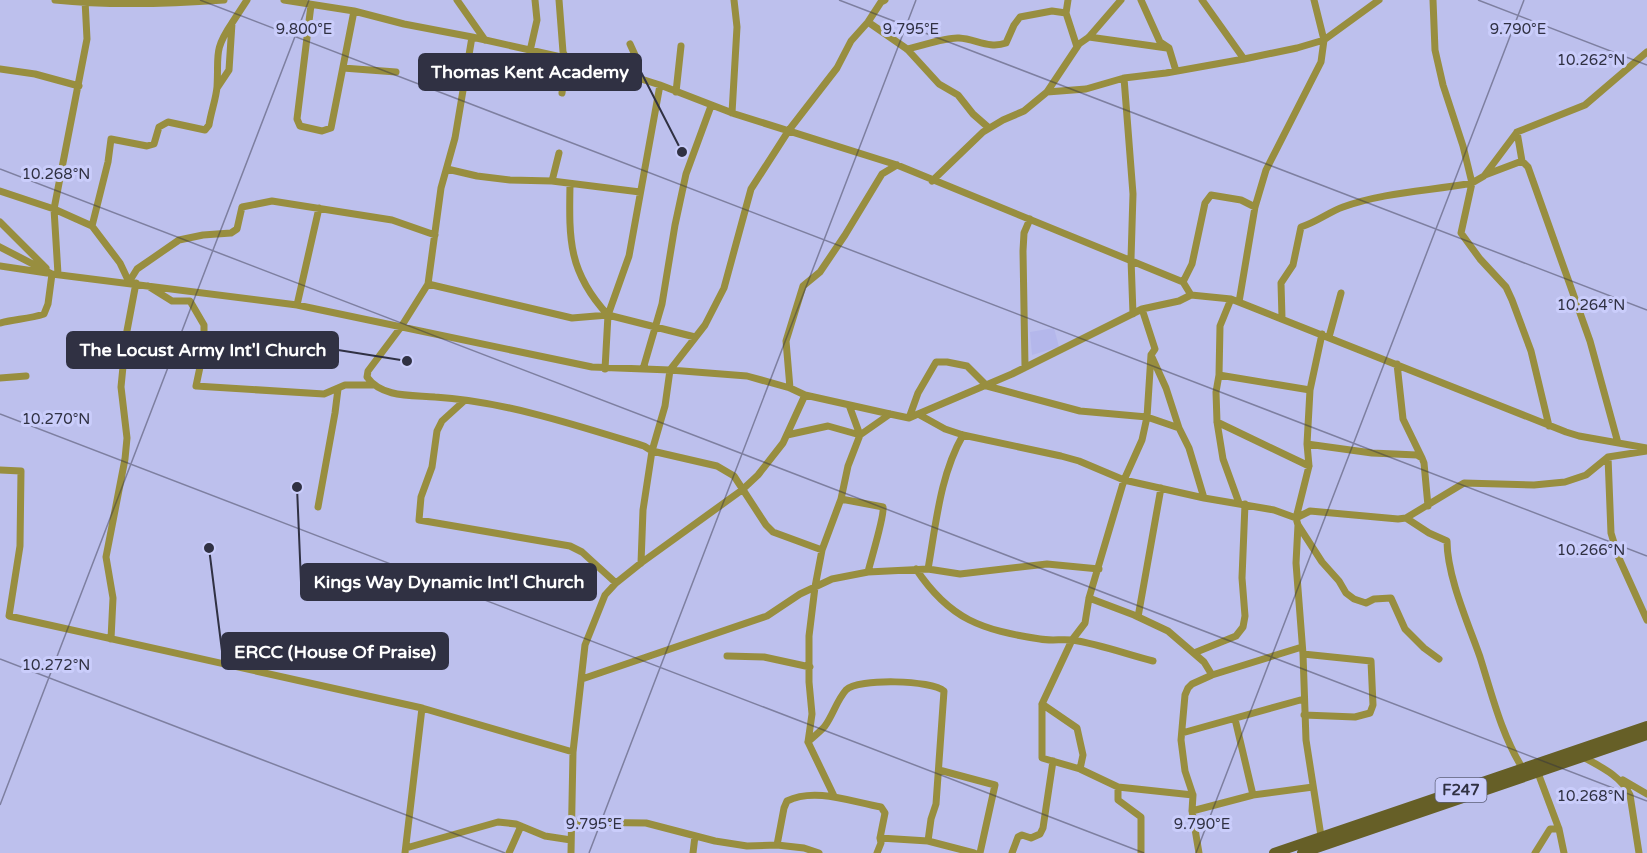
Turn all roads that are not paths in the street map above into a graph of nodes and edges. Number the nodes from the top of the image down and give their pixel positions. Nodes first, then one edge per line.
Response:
1 (56, 0) edge
2 (224, 0) edge
3 (247, 0) edge
4 (284, 0) edge
5 (457, 0) edge
6 (535, 0) edge
7 (559, 0) edge
8 (734, 0) edge
9 (885, 0) edge
10 (1068, 0) edge
11 (1121, 0) edge
12 (1141, 0) edge
13 (1202, 0) edge
14 (1314, 0) edge
15 (1379, 0) edge
16 (1433, 0) edge
17 (207, 1) edge
18 (85, 2) edge
19 (135, 2) edge
20 (311, 5) junction
21 (354, 11) junction
22 (1066, 13) junction
23 (868, 22) junction
24 (232, 23) junction
25 (472, 37) junction
26 (1089, 37) junction
27 (485, 40) junction
28 (1324, 40) junction
29 (630, 44) dead end
30 (681, 46) dead end
31 (1077, 47) junction
32 (1169, 48) junction
33 (908, 49) junction
34 (530, 51) junction
35 (1647, 52) edge
36 (566, 58) junction
37 (1244, 59) junction
38 (343, 68) junction
39 (0, 69) edge
40 (1176, 71) junction
41 (396, 72) dead end
42 (638, 78) junction
43 (1124, 78) junction
44 (660, 85) junction
45 (79, 86) junction
46 (217, 88) junction
47 (676, 92) junction
48 (1047, 92) junction
49 (562, 93) dead end
50 (711, 106) junction
51 (732, 113) junction
52 (989, 128) junction
53 (789, 130) junction
54 (1517, 132) junction
55 (559, 153) dead end
56 (1522, 161) junction
57 (897, 165) junction
58 (447, 169) junction
59 (1484, 176) junction
60 (552, 181) junction
61 (933, 181) junction
62 (1472, 183) junction
63 (570, 184) junction
64 (0, 191) edge
65 (640, 192) junction
66 (1254, 207) junction
67 (319, 208) junction
68 (54, 209) junction
69 (1030, 219) junction
70 (0, 222) edge
71 (92, 226) junction
72 (435, 235) junction
73 (0, 247) edge
74 (1131, 259) junction
75 (0, 266) edge
76 (55, 274) junction
77 (1183, 282) junction
78 (132, 283) junction
79 (428, 284) junction
80 (146, 285) junction
81 (1341, 294) dead end
82 (1191, 295) junction
83 (1231, 299) junction
84 (1239, 302) junction
85 (297, 305) junction
86 (1142, 309) junction
87 (1133, 314) junction
88 (608, 315) junction
89 (1282, 318) junction
90 (0, 323) edge
91 (402, 327) junction
92 (655, 328) junction
93 (1326, 336) junction
94 (695, 337) junction
95 (1151, 355) junction
96 (1397, 364) junction
97 (1025, 366) junction
98 (605, 369) junction
99 (643, 369) junction
100 (670, 370) junction
101 (1219, 375) junction
102 (26, 376) dead end
103 (0, 378) edge
104 (376, 385) junction
105 (987, 386) junction
106 (790, 388) junction
107 (338, 389) junction
108 (1310, 390) junction
109 (805, 395) junction
110 (464, 401) junction
111 (849, 405) junction
112 (890, 414) junction
113 (918, 414) junction
114 (1146, 417) junction
115 (909, 418) junction
116 (1217, 422) junction
117 (1549, 426) junction
118 (1179, 428) junction
119 (787, 435) junction
120 (860, 435) junction
121 (963, 435) junction
122 (1618, 443) junction
123 (1306, 444) junction
124 (1647, 450) edge
125 (652, 451) junction
126 (1608, 457) junction
127 (1422, 458) junction
128 (1309, 466) junction
129 (0, 470) edge
130 (1124, 480) junction
131 (1161, 488) junction
132 (743, 489) junction
133 (1204, 498) junction
134 (841, 499) junction
135 (1242, 503) junction
136 (1428, 506) junction
137 (318, 507) dead end
138 (1406, 518) junction
139 (1297, 522) junction
140 (822, 550) junction
141 (641, 563) junction
142 (916, 569) junction
143 (928, 569) junction
144 (1099, 569) junction
145 (868, 572) junction
146 (616, 583) junction
147 (814, 587) junction
148 (1089, 597) junction
149 (1138, 617) junction
150 (1647, 620) edge
151 (111, 639) junction
152 (1072, 640) junction
153 (1303, 650) junction
154 (1194, 653) junction
155 (727, 656) dead end
156 (1439, 659) dead end
157 (1153, 661) dead end
158 (810, 667) junction
159 (1212, 675) junction
160 (582, 679) junction
161 (1304, 699) junction
162 (1042, 704) junction
163 (422, 708) junction
164 (1304, 715) junction
165 (1235, 718) junction
166 (1647, 726) edge
167 (1182, 733) junction
168 (1647, 735) edge
169 (808, 742) junction
170 (573, 752) junction
171 (1583, 757) junction
172 (1053, 761) junction
173 (1080, 769) junction
174 (1523, 769) junction
175 (939, 770) junction
176 (1538, 773) junction
177 (1614, 775) junction
178 (1119, 787) junction
179 (1313, 787) junction
180 (1647, 794) edge
181 (1193, 795) junction
182 (1253, 795) junction
183 (834, 796) junction
184 (1192, 811) junction
185 (571, 822) junction
186 (521, 826) junction
187 (1559, 829) junction
188 (695, 836) junction
189 (1321, 836) junction
190 (880, 838) junction
191 (571, 840) junction
192 (928, 841) junction
193 (777, 845) junction
194 (405, 850) edge
195 (509, 853) edge
196 (571, 853) edge
197 (693, 853) edge
198 (819, 853) edge
199 (878, 853) edge
200 (974, 853) edge
201 (980, 853) edge
202 (1012, 853) edge
203 (1141, 853) edge
204 (1199, 853) edge
205 (1274, 853) edge
206 (1302, 853) edge
207 (1535, 853) edge
208 (1564, 853) edge
209 (1640, 853) edge

1 - 18 street
2 - 17 street
3 - 24 street
4 - 20 street
5 - 27 street
6 - 34 street
7 - 36 street
8 - 51 street
9 - 23 street
10 - 22 street
11 - 26 street
12 - 32 street
13 - 37 street
14 - 28 street
15 - 28 street
16 - 62 street
17 - 19 street
18 - 19 street
18 - 45 street
20 - 21 street
20 - 38 street
21 - 25 street
21 - 38 street
22 - 31 street
22 - 33 street
23 - 33 street
23 - 53 street
24 - 46 street
24 - 46 street
25 - 27 street
25 - 58 street
26 - 31 street
26 - 32 street
27 - 34 street
28 - 37 street
28 - 66 street
29 - 42 street
30 - 47 street
31 - 48 street
32 - 40 street
33 - 52 street
34 - 36 street
35 - 54 street
36 - 42 street
36 - 49 street
37 - 40 street
38 - 41 street
39 - 45 street
40 - 43 street
42 - 44 street
43 - 48 street
43 - 74 street
44 - 47 street
44 - 65 street
45 - 68 street
46 - 71 street
47 - 50 street
48 - 52 street
50 - 51 street
50 - 92 street
51 - 53 street
52 - 61 street
53 - 57 street
53 - 94 street
54 - 56 street
54 - 59 street
55 - 60 street
56 - 59 street
56 - 122 street
57 - 61 street
57 - 106 street
58 - 60 street
58 - 72 street
59 - 62 street
60 - 63 street
61 - 69 street
62 - 89 street
62 - 117 street
63 - 65 street
63 - 88 street
64 - 68 street
65 - 88 street
66 - 77 street
66 - 84 street
67 - 72 street
67 - 78 street
67 - 85 street
68 - 71 street
68 - 76 street
69 - 74 street
69 - 97 street
70 - 76 street
71 - 78 street
72 - 79 street
73 - 76 street
74 - 77 street
74 - 87 street
75 - 76 street
76 - 78 street
76 - 90 street
77 - 82 street
78 - 80 street
78 - 151 street
79 - 88 street
79 - 91 street
80 - 85 street
80 - 107 street
81 - 93 street
82 - 83 street
82 - 86 street
83 - 84 street
83 - 101 street
84 - 89 street
85 - 91 street
86 - 87 street
86 - 95 street
87 - 97 street
88 - 92 street
88 - 98 street
89 - 93 street
91 - 98 street
91 - 104 street
92 - 94 street
92 - 99 street
93 - 96 street
93 - 108 street
94 - 100 street
95 - 114 street
95 - 118 street
96 - 117 street
96 - 127 street
97 - 105 street
98 - 99 street
99 - 100 street
100 - 106 street
100 - 125 street
101 - 108 street
101 - 116 street
102 - 103 street
104 - 107 street
104 - 110 street
105 - 113 street
105 - 114 street
105 - 115 street
106 - 109 street
107 - 137 street
108 - 123 street
109 - 111 street
109 - 119 street
110 - 125 street
110 - 146 street
111 - 112 street
111 - 120 street
112 - 115 street
112 - 120 street
113 - 115 street
113 - 121 street
114 - 118 street
114 - 130 street
116 - 128 street
116 - 135 street
117 - 122 street
118 - 133 street
119 - 120 street
119 - 132 street
120 - 134 street
121 - 130 street
121 - 143 street
122 - 124 street
123 - 127 street
123 - 128 street
124 - 126 street
125 - 132 street
125 - 141 street
126 - 136 street
126 - 150 street
127 - 136 street
128 - 139 street
129 - 151 street
130 - 131 street
130 - 144 street
131 - 133 street
131 - 149 street
132 - 140 street
132 - 141 street
133 - 135 street
134 - 140 street
134 - 145 street
135 - 139 street
135 - 154 street
136 - 138 street
138 - 139 street
138 - 174 street
139 - 153 street
139 - 156 street
140 - 147 street
141 - 146 street
142 - 143 street
142 - 145 street
142 - 152 street
143 - 144 street
144 - 148 street
145 - 147 street
146 - 160 street
147 - 158 street
147 - 160 street
148 - 149 street
148 - 152 street
149 - 154 street
151 - 163 street
152 - 157 street
152 - 162 street
153 - 159 street
153 - 161 street
153 - 164 street
154 - 159 street
155 - 158 street
158 - 169 street
159 - 167 street
160 - 170 street
161 - 164 street
161 - 165 street
162 - 172 street
162 - 173 street
163 - 170 street
163 - 194 street
164 - 179 street
165 - 167 street
165 - 182 street
166 - 174 main road, F247
167 - 181 street
168 - 171 main road, F247
169 - 175 street
169 - 183 street
170 - 185 street
171 - 176 main road, F247
171 - 177 street
172 - 173 street
172 - 202 street
173 - 178 street
174 - 189 main road, F247
175 - 192 street
175 - 201 street
176 - 187 street
176 - 206 main road, F247
177 - 180 street
177 - 209 street
178 - 181 street
178 - 203 street
179 - 182 street
179 - 189 street
181 - 184 street
182 - 184 street
183 - 190 street
183 - 193 street
184 - 204 street
185 - 188 street
185 - 191 street
186 - 191 street
186 - 194 street
186 - 195 street
187 - 207 street
187 - 208 street
188 - 193 street
188 - 197 street
189 - 205 main road, F247
190 - 192 street
190 - 199 street
191 - 196 street
192 - 200 street
193 - 198 street

